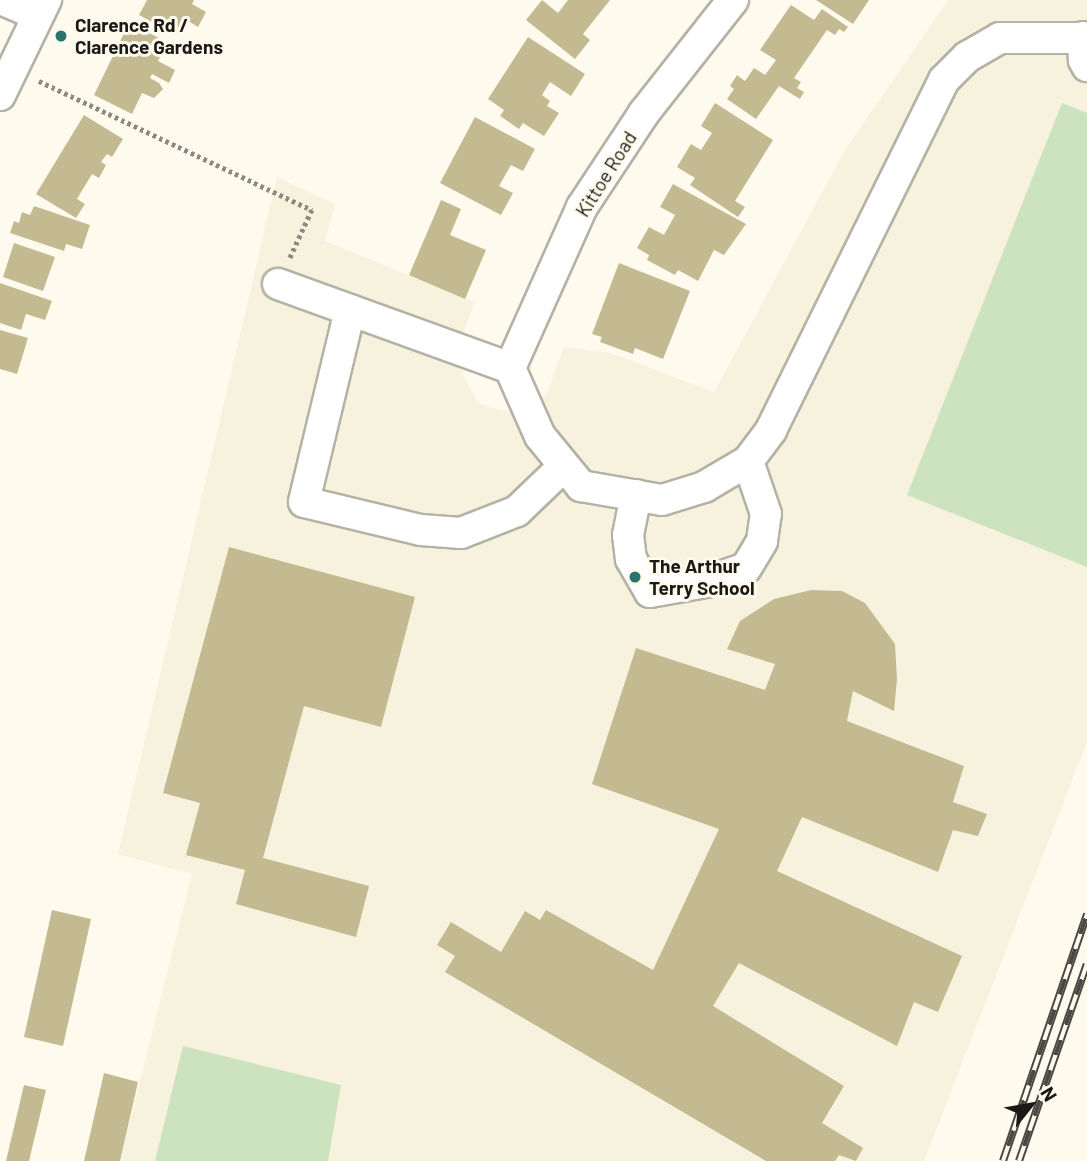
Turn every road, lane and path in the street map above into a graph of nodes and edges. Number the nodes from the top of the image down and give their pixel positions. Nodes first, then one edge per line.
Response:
1 (3, 0) edge
2 (733, 0) edge
3 (42, 8) edge
4 (1086, 47) edge
5 (6, 82) edge
6 (278, 284) joint
7 (350, 310) junction
8 (510, 368) junction
9 (748, 461) junction
10 (564, 466) junction
11 (636, 495) junction

1 - 3 street
2 - 8 street, Kittoe Road
3 - 5 street
4 - 9 street
5 - 6 path
6 - 7 street
7 - 8 street
7 - 10 street
8 - 10 street
9 - 11 street
9 - 11 street
10 - 11 street

